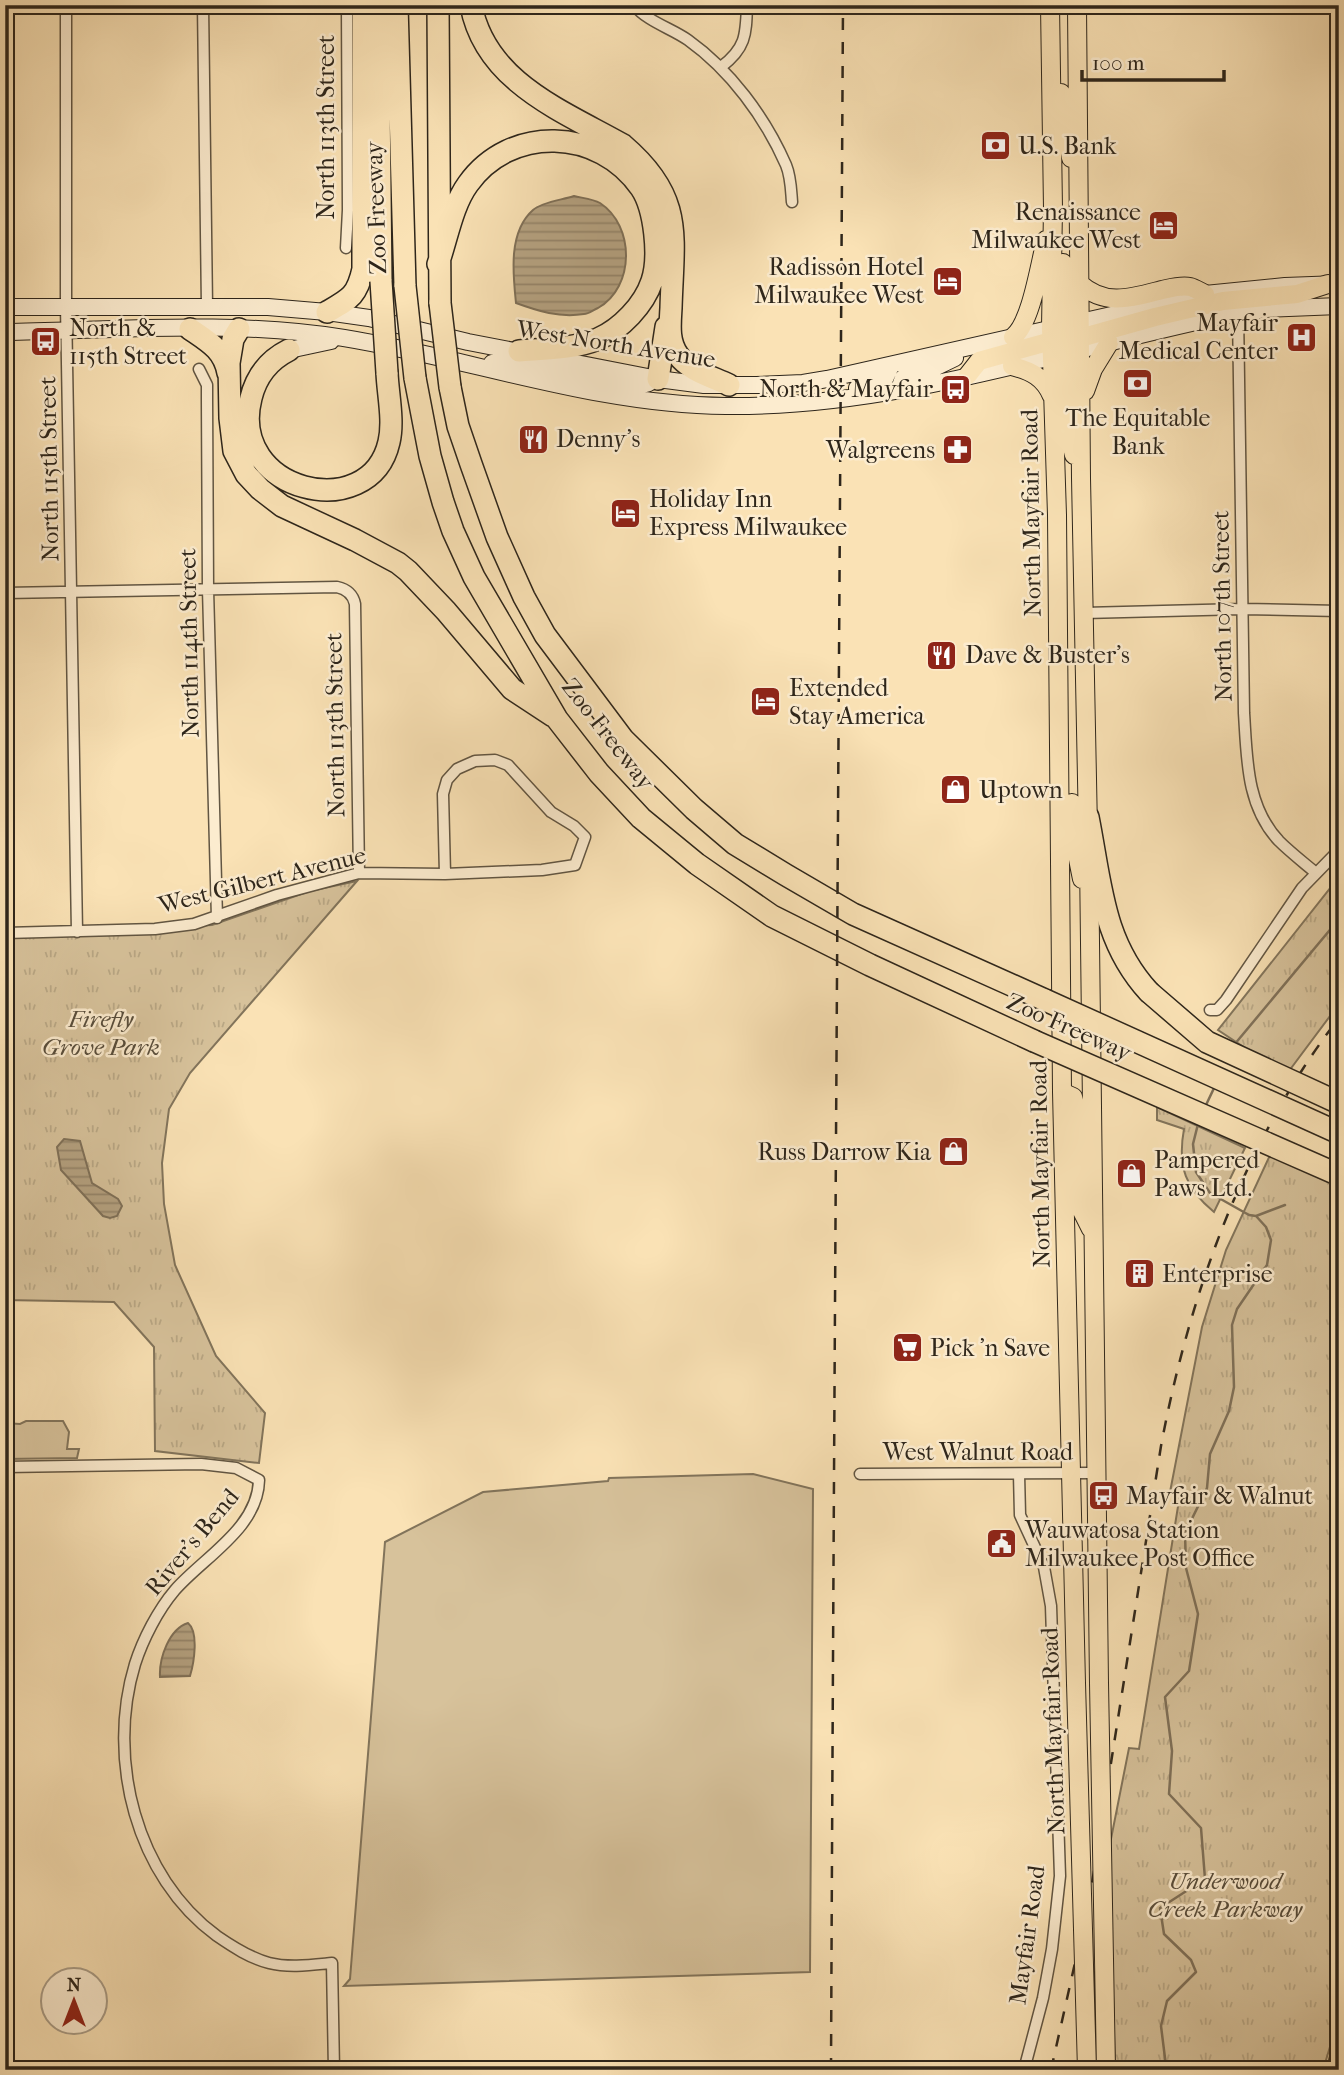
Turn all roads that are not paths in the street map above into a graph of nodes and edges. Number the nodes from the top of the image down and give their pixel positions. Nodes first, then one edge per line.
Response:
1 (66, 5) edge
2 (203, 5) edge
3 (347, 5) edge
4 (363, 5) edge
5 (378, 5) edge
6 (397, 5) edge
7 (438, 5) edge
8 (471, 5) edge
9 (634, 5) edge
10 (747, 5) edge
11 (1050, 5) edge
12 (1061, 5) edge
13 (1077, 5) edge
14 (721, 67) junction
15 (1079, 192) junction
16 (792, 202) dead end
17 (1053, 209) junction
18 (346, 248) dead end
19 (438, 264) junction
20 (1079, 283) junction
21 (1333, 284) edge
22 (1205, 294) junction
23 (671, 298) junction
24 (66, 306) junction
25 (1339, 306) edge
26 (5, 307) edge
27 (30, 307) junction
28 (208, 307) junction
29 (276, 308) junction
30 (327, 312) junction
31 (1238, 313) junction
32 (5, 318) edge
33 (190, 329) junction
34 (239, 329) junction
35 (67, 331) junction
36 (5, 332) edge
37 (1013, 337) junction
38 (346, 338) junction
39 (1066, 339) junction
40 (1109, 343) junction
41 (968, 349) junction
42 (289, 350) joint
43 (519, 351) junction
44 (471, 366) junction
45 (891, 366) junction
46 (1012, 366) junction
47 (199, 369) dead end
48 (968, 375) junction
49 (228, 376) junction
50 (658, 379) junction
51 (729, 385) junction
52 (899, 389) junction
53 (849, 398) junction
54 (1053, 398) junction
55 (654, 402) junction
56 (1080, 404) junction
57 (1081, 478) junction
58 (208, 589) junction
59 (72, 591) junction
60 (5, 593) edge
61 (1242, 609) junction
62 (1339, 611) edge
63 (1084, 613) junction
64 (1059, 692) junction
65 (557, 719) junction
66 (1088, 817) junction
67 (1339, 850) edge
68 (359, 873) junction
69 (1316, 873) junction
70 (445, 874) junction
71 (1090, 913) junction
72 (217, 918) junction
73 (77, 932) junction
74 (5, 933) edge
75 (1210, 1010) dead end
76 (1062, 1092) junction
77 (1339, 1103) edge
78 (1339, 1133) edge
79 (1339, 1175) edge
80 (1093, 1232) junction
81 (1067, 1278) junction
82 (5, 1467) edge
83 (1096, 1473) junction
84 (860, 1474) dead end
85 (1019, 1474) junction
86 (1070, 1474) junction
87 (1099, 1679) junction
88 (1339, 2042) edge
89 (334, 2070) edge
90 (1024, 2070) edge
91 (1087, 2070) edge
92 (1106, 2070) edge
93 (1332, 2070) edge

1 - 24 street, North 115th Street
2 - 28 street
3 - 18 street, North 113th Street
4 - 30 highway
5 - 42 highway, bridge
6 - 65 highway, Zoo Freeway, bridge
7 - 19 highway, Zoo Freeway
8 - 23 highway
9 - 14 street
10 - 14 street
11 - 17 main road, North Mayfair Road
12 - 15 main road
13 - 15 main road, North Mayfair Road
14 - 16 street
15 - 20 main road, North Mayfair Road
17 - 37 main road
17 - 39 main road, North Mayfair Road
19 - 43 highway
19 - 78 highway, Zoo Freeway, bridge
20 - 22 main road
20 - 39 main road, North Mayfair Road
21 - 22 main road, West North Avenue
21 - 39 main road
22 - 39 main road, West North Avenue
23 - 50 highway
23 - 51 highway
24 - 27 main road, West North Avenue
24 - 28 main road, West North Avenue
24 - 35 street, North 115th Street
25 - 31 main road, West North Avenue
26 - 27 main road, West North Avenue
27 - 32 main road
28 - 29 main road, West North Avenue
29 - 30 main road, West North Avenue
29 - 34 main road
30 - 43 main road, West North Avenue
31 - 40 main road, West North Avenue
31 - 61 street, North 107th Street
33 - 34 main road, West North Avenue
33 - 35 main road, West North Avenue
33 - 49 highway
34 - 38 main road, West North Avenue
34 - 49 highway
35 - 36 main road, West North Avenue
35 - 59 street, North 115th Street
37 - 39 main road, West North Avenue
37 - 41 main road, West North Avenue
38 - 42 main road
38 - 44 main road, West North Avenue
39 - 40 main road, West North Avenue
39 - 46 main road, West North Avenue
39 - 48 main road
39 - 54 main road, North Mayfair Road
39 - 56 main road, North Mayfair Road
39 - 57 main road
40 - 56 main road
41 - 45 main road, West North Avenue
41 - 52 main road
43 - 50 main road, West North Avenue
44 - 50 main road
44 - 55 main road, West North Avenue
45 - 51 main road, West North Avenue
45 - 53 main road
46 - 48 main road, West North Avenue
46 - 54 main road
47 - 58 street, North 114th Street
48 - 52 main road, West North Avenue
49 - 65 highway
50 - 51 main road, West North Avenue
50 - 55 main road
52 - 53 main road, West North Avenue
53 - 55 main road, West North Avenue
54 - 64 main road, North Mayfair Road
56 - 57 main road, North Mayfair Road
57 - 63 main road, North Mayfair Road
58 - 59 street
58 - 68 street, North 113th Street
58 - 72 street, North 114th Street
59 - 60 street
59 - 73 street, North 115th Street
61 - 62 street
61 - 63 street
61 - 69 street, North 107th Street
63 - 66 main road, North Mayfair Road
64 - 71 main road
64 - 76 main road, North Mayfair Road
65 - 79 highway, Zoo Freeway, bridge
66 - 71 main road, North Mayfair Road
66 - 77 highway, bridge
67 - 69 street
68 - 70 street, West Gilbert Avenue
68 - 72 street, West Gilbert Avenue
69 - 75 street
70 - 70 street, West Gilbert Avenue
71 - 80 main road, North Mayfair Road
72 - 73 street, West Gilbert Avenue
73 - 74 street, West Gilbert Avenue
76 - 80 main road
76 - 81 main road, North Mayfair Road
80 - 83 main road, North Mayfair Road
81 - 83 main road
81 - 86 main road, North Mayfair Road
82 - 89 street, River's Bend
83 - 86 street, West Walnut Road
83 - 87 main road, North Mayfair Road
84 - 85 street, West Walnut Road
85 - 86 street, West Walnut Road
85 - 90 street, Mayfair Road
86 - 87 main road
86 - 91 main road, North Mayfair Road, bridge
87 - 92 main road, North Mayfair Road, bridge
88 - 93 street

